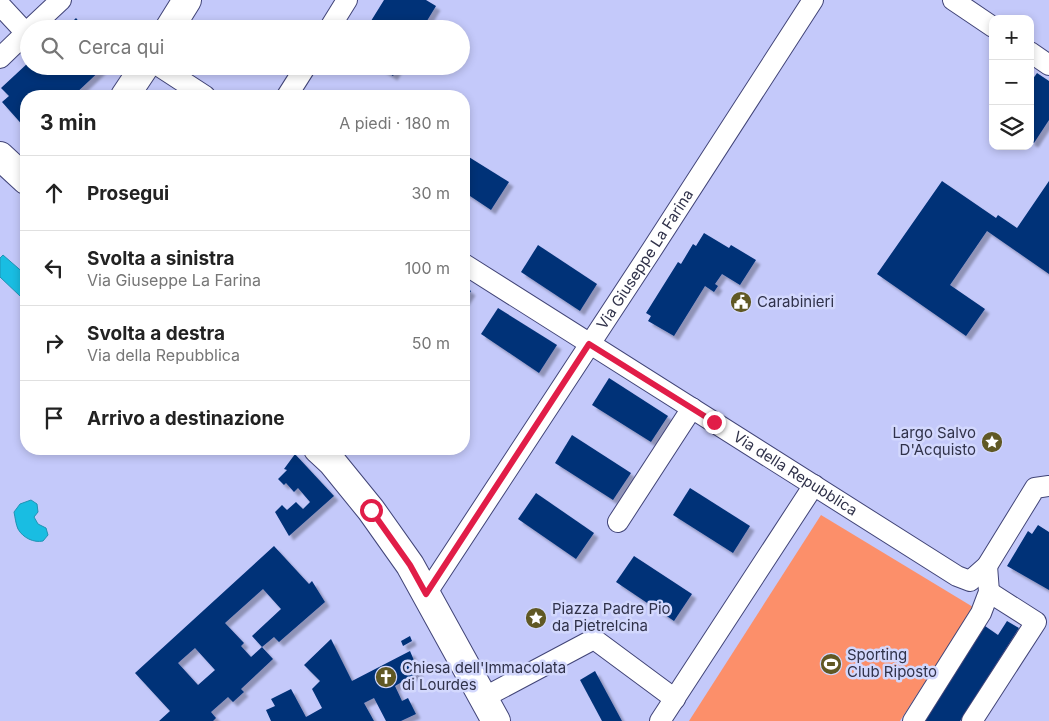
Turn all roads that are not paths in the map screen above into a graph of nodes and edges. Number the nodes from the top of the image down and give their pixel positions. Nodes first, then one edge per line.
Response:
1 (61, 0) edge
2 (188, 0) edge
3 (347, 0) edge
4 (813, 0) edge
5 (953, 0) edge
6 (0, 6) edge
7 (40, 20) edge
8 (175, 20) edge
9 (335, 20) edge
10 (20, 24) edge
11 (989, 24) edge
12 (20, 39) edge
13 (1034, 55) edge
14 (0, 58) edge
15 (1049, 65) edge
16 (139, 75) edge
17 (173, 75) edge
18 (300, 75) edge
19 (130, 90) edge
20 (196, 90) edge
21 (291, 90) edge
22 (0, 156) edge
23 (20, 174) edge
24 (470, 268) edge
25 (589, 344) junction
26 (692, 408) junction
27 (324, 455) edge
28 (814, 485) junction
29 (1049, 486) edge
30 (618, 522) dead end
31 (987, 566) junction
32 (989, 592) junction
33 (426, 594) junction
34 (675, 699) junction
35 (490, 710) edge
36 (660, 721) edge
37 (913, 721) edge
38 (972, 721) edge

1 - 7 street
2 - 8 street
3 - 9 street
4 - 25 street, Via Giuseppe La Farina
5 - 11 street
6 - 10 street
12 - 14 street
13 - 15 street
16 - 19 street
17 - 20 street
18 - 21 street
22 - 23 street
24 - 25 street, Via della Repubblica
25 - 26 street, Via della Repubblica
25 - 33 street, Via Giuseppe La Farina
26 - 28 street, Via della Repubblica
26 - 30 street
27 - 33 street
28 - 31 street, Via della Repubblica
28 - 34 street
29 - 31 street, Via della Repubblica
31 - 32 street
32 - 37 street
32 - 38 street
33 - 35 street
34 - 35 street
34 - 36 street

